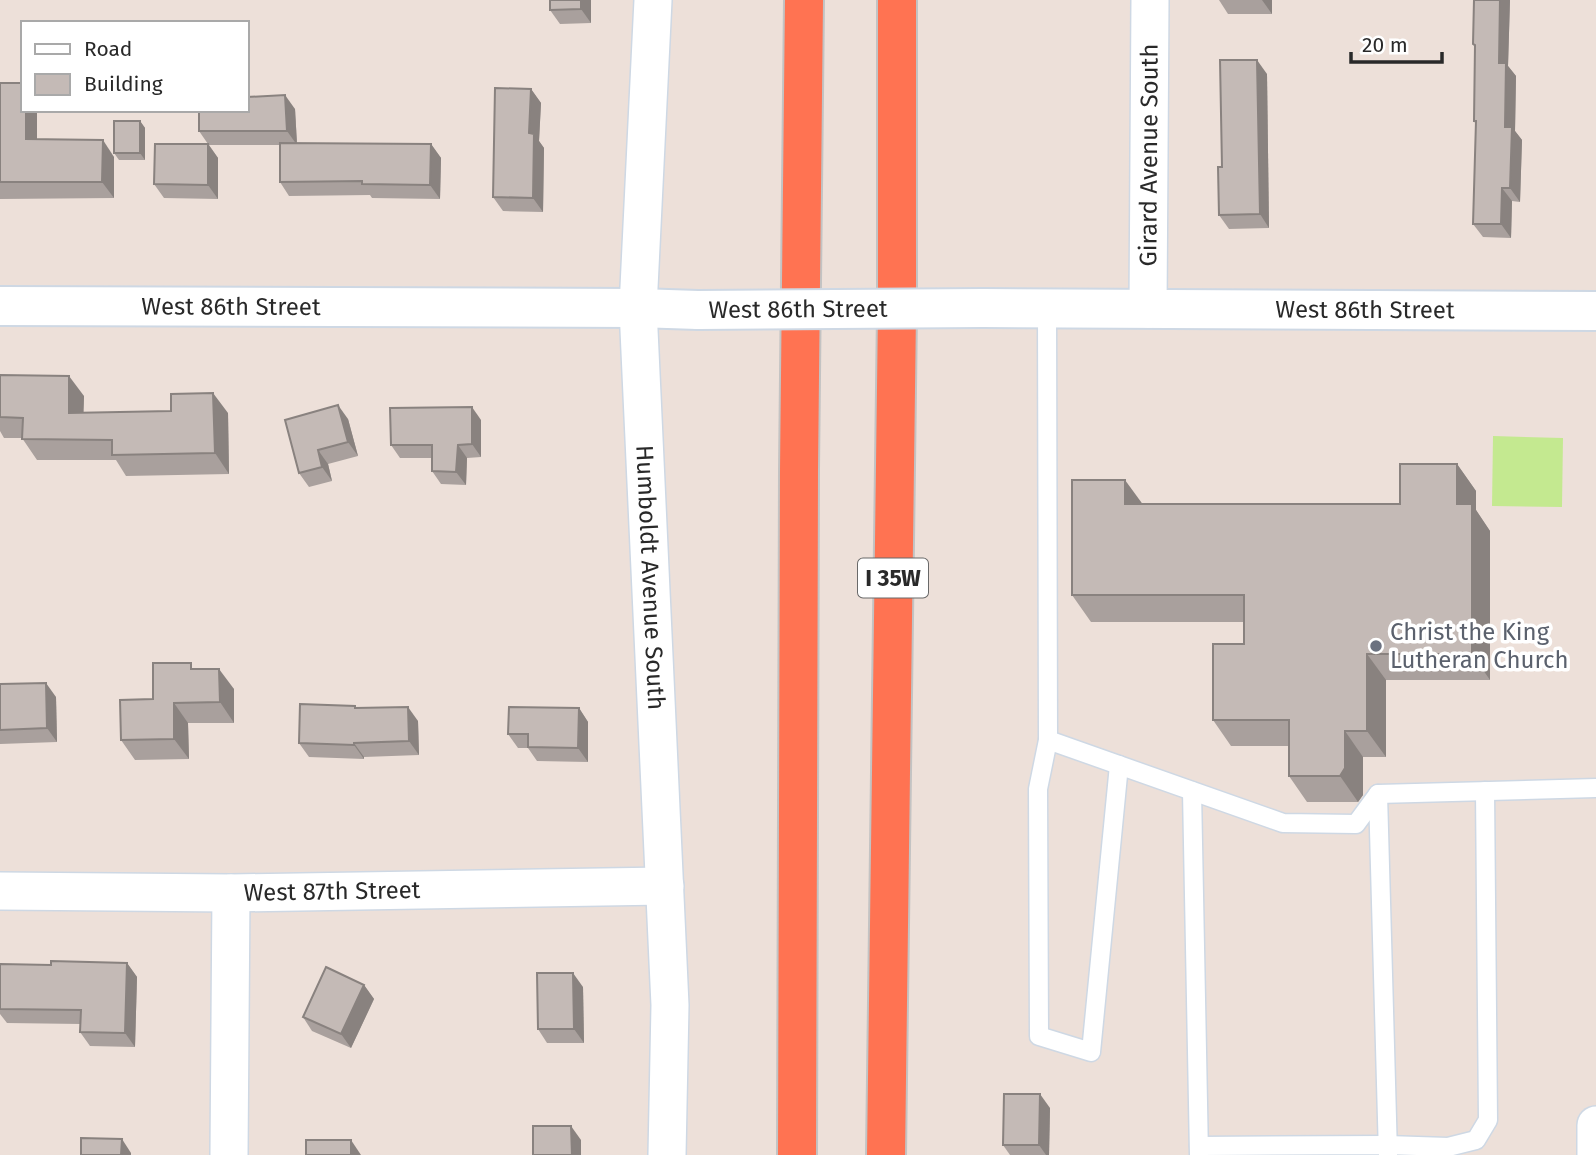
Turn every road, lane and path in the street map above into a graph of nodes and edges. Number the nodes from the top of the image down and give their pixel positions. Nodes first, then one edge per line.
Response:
1 (653, 0) edge
2 (804, 0) edge
3 (897, 0) edge
4 (1150, 0) edge
5 (0, 306) edge
6 (638, 308) junction
7 (1047, 308) junction
8 (1149, 309) junction
9 (1596, 311) edge
10 (1048, 740) junction
11 (1119, 765) junction
12 (1596, 788) edge
13 (1192, 791) junction
14 (1485, 791) junction
15 (1378, 794) junction
16 (665, 887) junction
17 (0, 891) edge
18 (231, 893) junction
19 (1596, 1125) edge
20 (1387, 1150) edge
21 (1199, 1151) edge
22 (229, 1155) edge
23 (667, 1155) edge
24 (797, 1155) edge
25 (886, 1155) edge
26 (1596, 1155) edge

1 - 6 street, Humboldt Avenue South
2 - 24 highway
3 - 25 highway, I 35W
4 - 8 street, Girard Avenue South
5 - 6 street, West 86th Street
6 - 7 street, West 86th Street, bridge
6 - 16 street, Humboldt Avenue South
7 - 8 street, West 86th Street
7 - 10 lane
8 - 9 street, West 86th Street
10 - 11 lane
10 - 11 lane
11 - 13 lane
12 - 14 lane
13 - 15 lane
13 - 21 lane
14 - 15 lane
14 - 20 lane
15 - 20 lane
16 - 18 street, West 87th Street
16 - 23 street, Humboldt Avenue South
17 - 18 street, West 87th Street
18 - 22 street
19 - 26 street
20 - 21 lane

